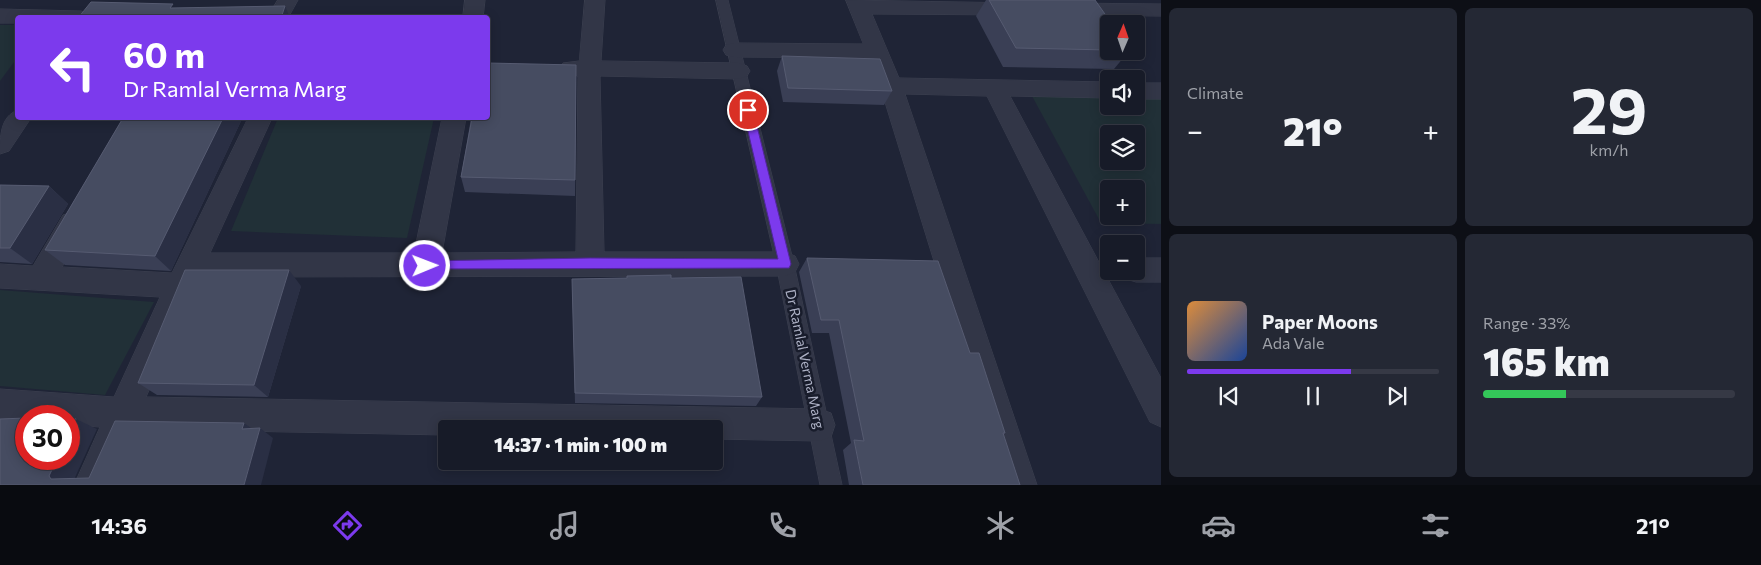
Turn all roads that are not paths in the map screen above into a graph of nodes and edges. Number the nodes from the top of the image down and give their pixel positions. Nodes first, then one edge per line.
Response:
1 (288, 0) edge
2 (475, 0) edge
3 (595, 0) edge
4 (722, 0) edge
5 (858, 4) edge
6 (1161, 10) edge
7 (89, 14) edge
8 (44, 15) edge
9 (280, 15) edge
10 (473, 15) edge
11 (0, 16) edge
12 (15, 16) edge
13 (878, 51) junction
14 (737, 60) junction
15 (552, 68) edge
16 (589, 68) junction
17 (891, 86) junction
18 (995, 89) junction
19 (1100, 90) edge
20 (1145, 90) edge
21 (1161, 91) edge
22 (18, 120) edge
23 (259, 120) edge
24 (454, 120) edge
25 (0, 145) edge
26 (85, 202) edge
27 (590, 263) junction
28 (785, 264) junction
29 (425, 266) junction
30 (1098, 269) edge
31 (1145, 270) edge
32 (1161, 270) edge
33 (185, 275) junction
34 (0, 276) edge
35 (41, 278) junction
36 (0, 405) edge
37 (1161, 411) edge
38 (122, 413) junction
39 (819, 425) junction
40 (91, 485) edge
41 (831, 485) edge
42 (1020, 485) edge

1 - 9 street
2 - 10 street
3 - 16 street
4 - 14 lane, Dr Ramlal Verma Marg
5 - 6 street
5 - 13 street
7 - 8 street
11 - 12 street
13 - 14 street
13 - 17 street
14 - 16 street
14 - 28 lane, Dr Ramlal Verma Marg
15 - 16 street
16 - 27 street
17 - 18 street
17 - 42 street
18 - 19 street
18 - 30 street
20 - 21 street
22 - 25 street
23 - 33 street
24 - 29 street
26 - 35 street
27 - 28 street
27 - 29 street
28 - 39 lane, Dr Ramlal Verma Marg
29 - 33 street
30 - 37 street
31 - 32 street
33 - 35 street
33 - 38 street
34 - 35 street
36 - 38 street
38 - 39 street
38 - 40 street
39 - 41 lane, Dr Ramlal Verma Marg

